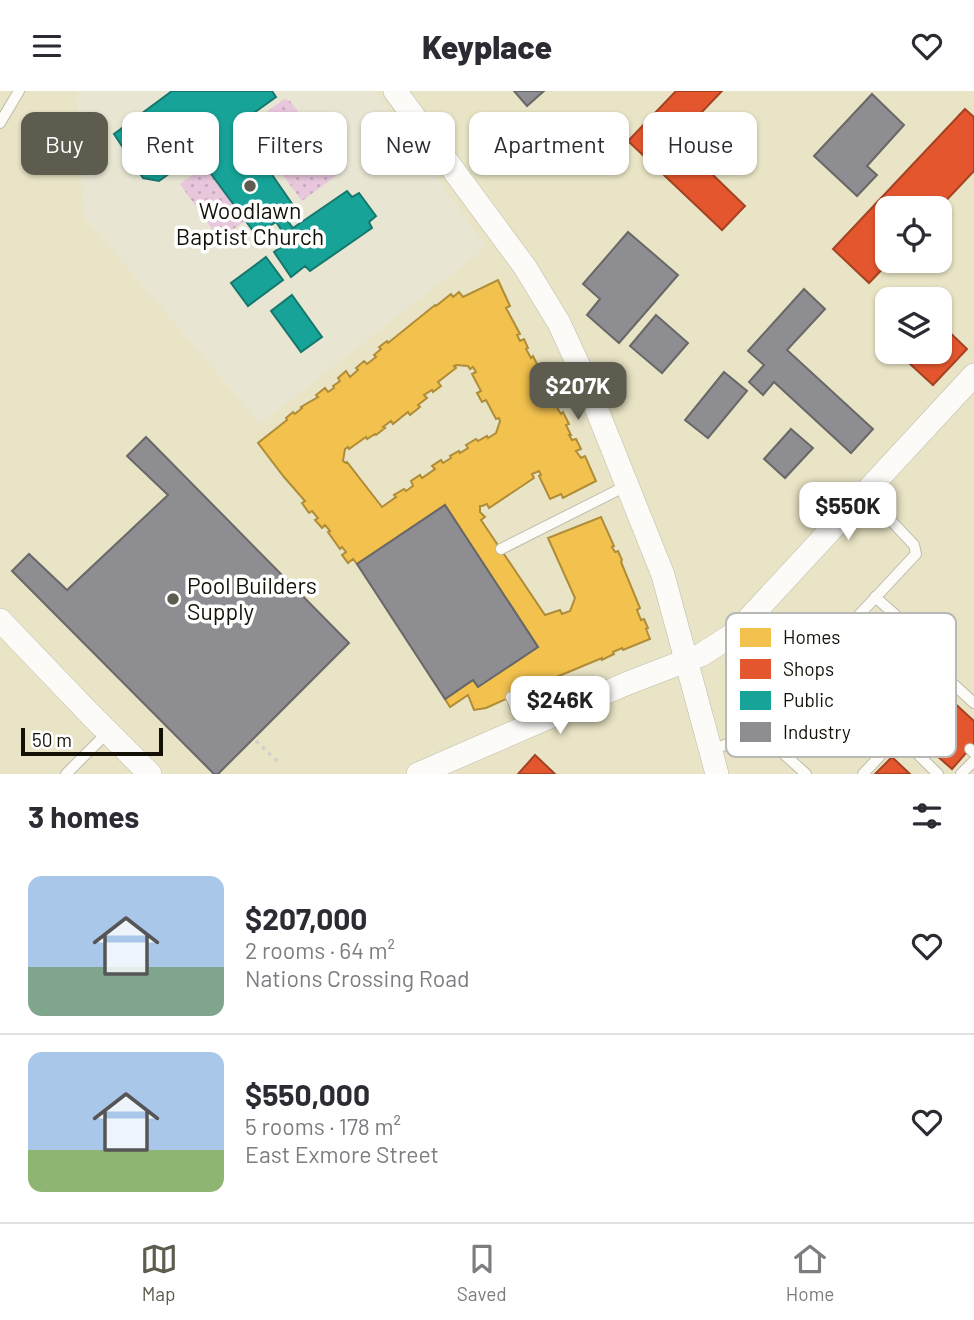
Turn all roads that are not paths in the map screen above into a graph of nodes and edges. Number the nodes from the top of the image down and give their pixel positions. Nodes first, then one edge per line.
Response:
1 (19, 91) edge
2 (395, 91) edge
3 (0, 123) edge
4 (974, 375) edge
5 (628, 485) junction
6 (865, 493) junction
7 (501, 549) dead end
8 (875, 597) junction
9 (754, 613) edge
10 (860, 613) edge
11 (893, 613) edge
12 (0, 620) edge
13 (726, 638) edge
14 (687, 661) junction
15 (956, 686) edge
16 (511, 697) dead end
17 (974, 703) edge
18 (524, 728) junction
19 (108, 732) junction
20 (726, 745) edge
21 (711, 750) junction
22 (787, 757) edge
23 (882, 757) edge
24 (920, 757) edge
25 (974, 761) edge
26 (869, 772) edge
27 (66, 774) edge
28 (150, 774) edge
29 (418, 774) edge
30 (717, 774) edge
31 (806, 774) edge
32 (937, 774) edge
33 (961, 774) edge

1 - 3 lane
2 - 5 street
4 - 6 street
5 - 7 lane
5 - 14 street
6 - 8 lane
6 - 9 street
8 - 10 lane
8 - 11 lane
12 - 19 street
13 - 14 street
14 - 18 street
14 - 21 street
15 - 17 lane
16 - 18 lane
18 - 29 street
19 - 27 lane
19 - 28 street
20 - 21 lane
21 - 30 street
22 - 31 lane
23 - 26 lane
24 - 32 lane
25 - 33 lane

